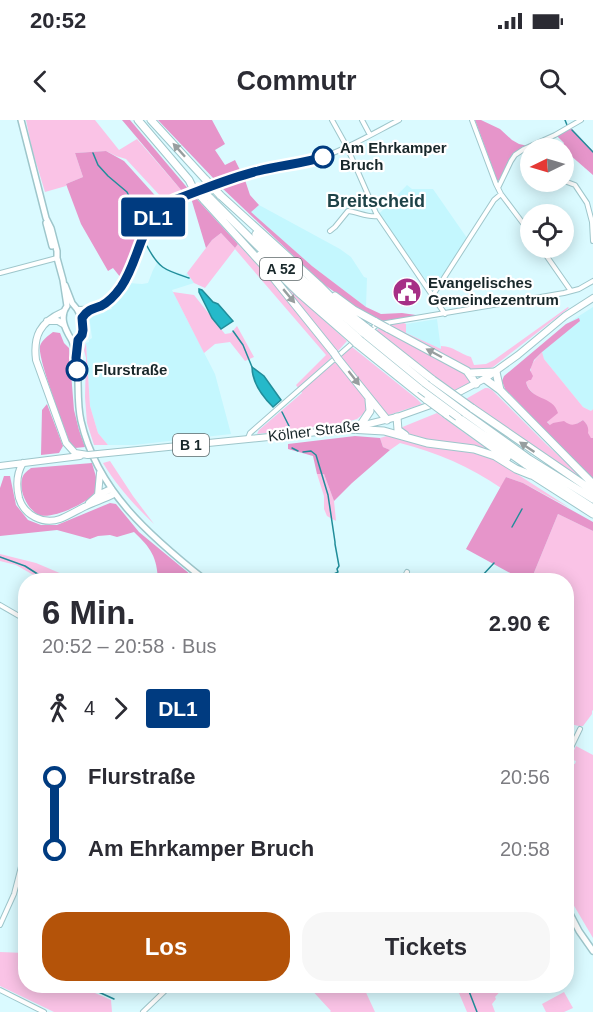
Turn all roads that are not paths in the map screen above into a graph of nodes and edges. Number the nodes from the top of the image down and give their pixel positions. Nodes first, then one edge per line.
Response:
1 (21, 120) edge
2 (138, 120) edge
3 (151, 120) edge
4 (332, 120) edge
5 (362, 120) edge
6 (399, 120) edge
7 (472, 120) edge
8 (581, 120) edge
9 (370, 135) junction
10 (347, 147) junction
11 (574, 185) edge
12 (499, 191) junction
13 (220, 195) junction
14 (207, 199) junction
15 (378, 216) junction
16 (520, 219) edge
17 (223, 220) junction
18 (330, 231) dead end
19 (593, 241) edge
20 (57, 258) junction
21 (548, 258) edge
22 (0, 273) edge
23 (593, 281) edge
24 (319, 285) junction
25 (571, 291) junction
26 (433, 295) junction
27 (593, 298) edge
28 (70, 308) junction
29 (92, 308) junction
30 (445, 314) junction
31 (82, 318) junction
32 (47, 321) junction
33 (63, 324) junction
34 (361, 335) junction
35 (75, 340) junction
36 (496, 372) junction
37 (470, 373) junction
38 (485, 379) junction
39 (476, 384) junction
40 (500, 390) junction
41 (369, 397) junction
42 (462, 415) junction
43 (397, 417) junction
44 (387, 420) junction
45 (360, 426) junction
46 (348, 429) junction
47 (248, 439) junction
48 (411, 439) junction
49 (66, 443) junction
50 (88, 455) junction
51 (62, 459) junction
52 (23, 463) junction
53 (1, 466) edge
54 (100, 472) junction
55 (531, 475) junction
56 (16, 479) junction
57 (593, 484) edge
58 (112, 491) junction
59 (593, 491) edge
60 (98, 495) junction
61 (593, 499) edge
62 (87, 506) junction
63 (593, 508) edge
64 (593, 514) edge
65 (196, 573) edge
66 (0, 605) edge
67 (18, 615) edge
68 (580, 729) dead end
69 (574, 741) edge
70 (18, 879) edge
71 (574, 921) edge
72 (0, 925) edge
73 (593, 951) edge
74 (0, 990) edge
75 (163, 993) edge
76 (44, 1012) edge
77 (143, 1012) edge

1 - 20 main road
2 - 14 highway, A 52, bridge
13 -> 3 highway, A 52, bridge
4 - 10 street
5 - 9 street
6 - 9 street
7 - 12 street
8 - 12 street
9 - 10 street
10 - 15 street
10 - 29 street
11 - 19 street
12 - 16 street
12 - 26 street
13 - 24 highway
13 - 34 highway, A 52
14 - 17 highway
14 - 34 highway, A 52
15 - 18 street
15 - 26 street
17 - 34 highway
17 -> 41 highway
20 - 22 street
20 - 28 main road
21 - 25 street
23 - 25 street
24 - 34 highway
37 -> 24 highway, bridge
25 - 30 street
26 - 30 street
27 - 36 main road, Kölner Straße
28 - 29 street
28 - 31 main road
28 - 32 main road
28 - 33 main road
29 - 31 street
30 - 47 street
31 - 35 main road
32 - 33 main road
32 - 49 main road
33 - 35 main road
34 - 42 highway, A 52, bridge
34 - 55 highway, bridge
59 -> 34 highway, bridge
35 - 54 main road
36 - 37 highway
36 - 38 main road, Kölner Straße
36 - 40 highway
37 - 39 highway
38 - 39 main road, Kölner Straße / B 1
38 - 40 highway
39 - 43 main road, Kölner Straße / B 1
40 - 57 highway
41 - 44 highway
41 - 45 highway
42 - 61 highway, A 52
42 - 63 highway, A 52
43 - 44 main road, Kölner Straße / B 1
43 - 48 highway
44 - 45 main road, Kölner Straße / B 1
45 - 46 main road, Kölner Straße / B 1
46 - 47 main road, Kölner Straße / B 1
46 - 48 highway
47 - 50 main road, Kölner Straße / B 1, bridge
48 - 55 highway
49 - 50 main road
49 - 51 main road
50 - 51 main road, Kölner Straße / B 1
51 - 52 main road, Kölner Straße / B 1
52 - 53 main road, Kölner Straße / B 1
52 - 56 main road
53 - 56 main road
54 - 58 main road
54 - 60 main road
55 - 64 highway
56 - 62 main road
58 - 60 main road
58 - 62 main road
58 - 65 main road
60 - 62 main road
66 - 67 street
68 - 69 street
70 - 72 street
71 - 73 main road
74 - 76 street
75 - 77 street

